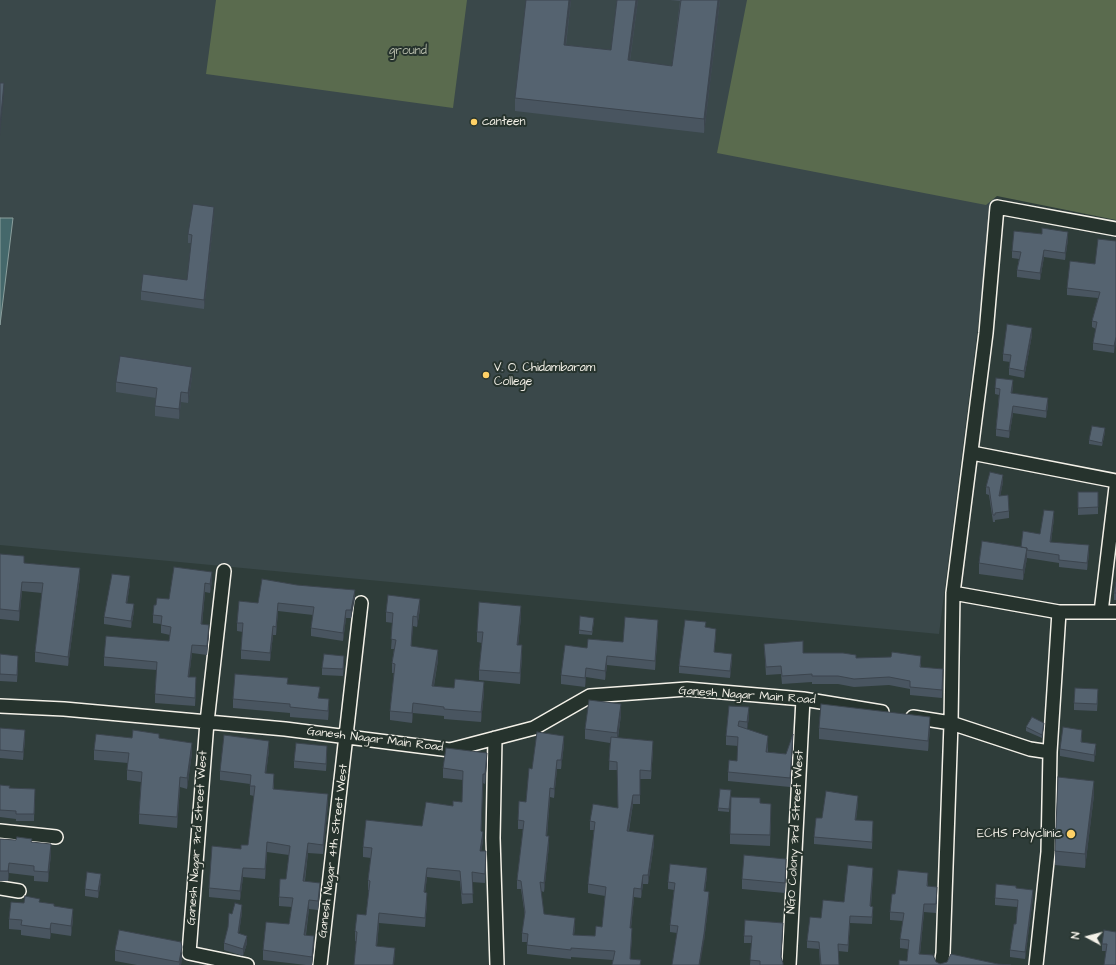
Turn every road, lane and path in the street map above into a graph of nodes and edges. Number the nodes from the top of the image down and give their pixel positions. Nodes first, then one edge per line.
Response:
1 (1116, 229) edge
2 (972, 453) junction
3 (1116, 481) edge
4 (1116, 487) edge
5 (224, 572) dead end
6 (953, 593) junction
7 (361, 603) dead end
8 (1059, 612) junction
9 (1101, 612) junction
10 (1116, 612) edge
11 (803, 699) junction
12 (0, 706) edge
13 (207, 722) junction
14 (951, 723) junction
15 (347, 737) junction
16 (495, 738) junction
17 (1050, 752) junction
18 (0, 831) edge
19 (56, 837) dead end
20 (0, 888) edge
21 (19, 891) dead end
22 (957, 956) edge
23 (942, 959) edge
24 (247, 965) edge
25 (320, 965) edge
26 (497, 965) edge
27 (789, 965) edge
28 (1036, 965) edge

1 - 2 street
2 - 3 street
2 - 6 street
4 - 9 street
5 - 13 street, Ganesh Nagar 3rd Street West
6 - 8 street
6 - 14 street
7 - 15 street, Ganesh Nagar 4th Street West
8 - 9 street
8 - 17 street
9 - 10 street
11 - 14 street, Ganesh Nagar Main Road
11 - 16 street, Ganesh Nagar Main Road
11 - 27 street, NGO Colony 3rd Street West
12 - 13 street, Ganesh Nagar Main Road
13 - 15 street, Ganesh Nagar Main Road
13 - 24 street, Ganesh Nagar 3rd Street West
14 - 17 street, Ganesh Nagar Main Road
14 - 23 street
15 - 16 street, Ganesh Nagar Main Road
15 - 25 street, Ganesh Nagar 4th Street West
16 - 26 street
17 - 28 street
18 - 19 street
20 - 21 street
22 - 23 street

